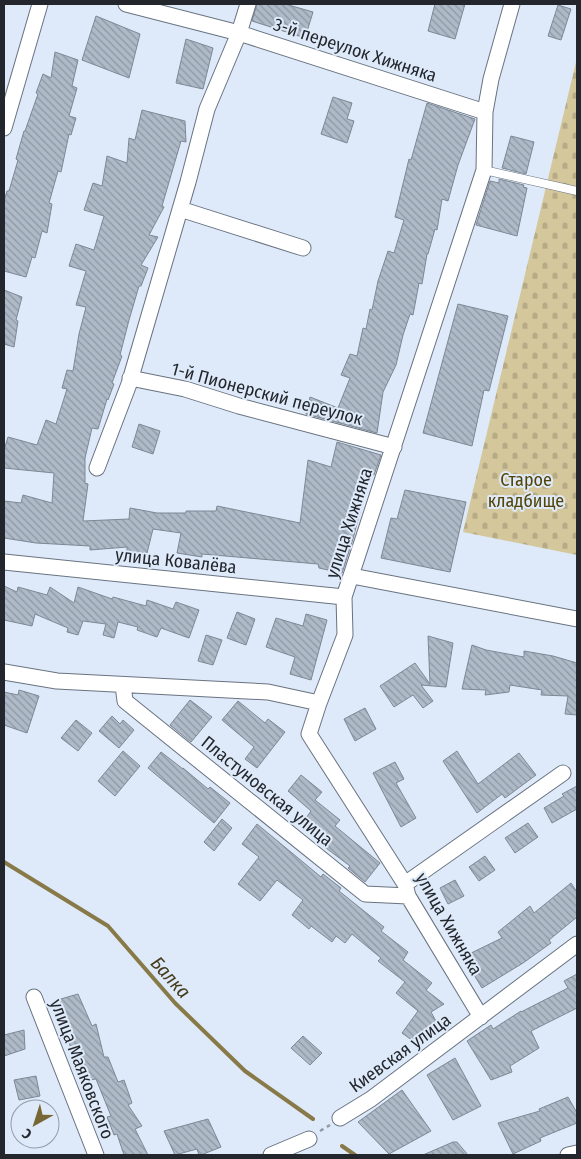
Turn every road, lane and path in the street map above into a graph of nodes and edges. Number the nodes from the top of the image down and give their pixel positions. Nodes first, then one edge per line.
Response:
1 (40, 4) edge
2 (126, 4) edge
3 (248, 4) edge
4 (512, 4) edge
5 (239, 33) junction
6 (485, 112) junction
7 (4, 128) edge
8 (484, 170) junction
9 (577, 191) edge
10 (180, 209) junction
11 (302, 248) dead end
12 (130, 378) junction
13 (394, 447) junction
14 (97, 468) dead end
15 (4, 562) edge
16 (352, 576) junction
17 (344, 597) junction
18 (577, 619) edge
19 (4, 672) edge
20 (123, 685) junction
21 (319, 703) junction
22 (564, 773) dead end
23 (407, 890) junction
24 (577, 944) edge
25 (34, 997) dead end
26 (481, 1017) junction
27 (340, 1118) joint
28 (309, 1138) joint
29 (577, 1153) edge
30 (96, 1155) edge
31 (271, 1155) edge
32 (568, 1155) edge

1 - 7 street
2 - 5 street, 3-й переулок Хижняка
3 - 5 street
4 - 6 street, улица Хижняка
5 - 6 street, 3-й переулок Хижняка
5 - 10 street
6 - 8 street, улица Хижняка
8 - 9 lane
8 - 13 street, улица Хижняка
10 - 11 street
10 - 12 street
12 - 13 street, 1-й Пионерский переулок
12 - 14 street
13 - 16 street, улица Хижняка
15 - 17 street, улица Ковалёва
16 - 17 street, улица Хижняка
16 - 18 street
17 - 21 street, улица Хижняка
19 - 20 street
20 - 21 street
20 - 23 street, Пластуновская улица
21 - 23 street, улица Хижняка
22 - 23 street
23 - 26 street, улица Хижняка
24 - 26 street, Киевская улица
25 - 30 street, улица Маяковского
26 - 27 street, Киевская улица
27 - 28 path
28 - 31 street
29 - 32 street

